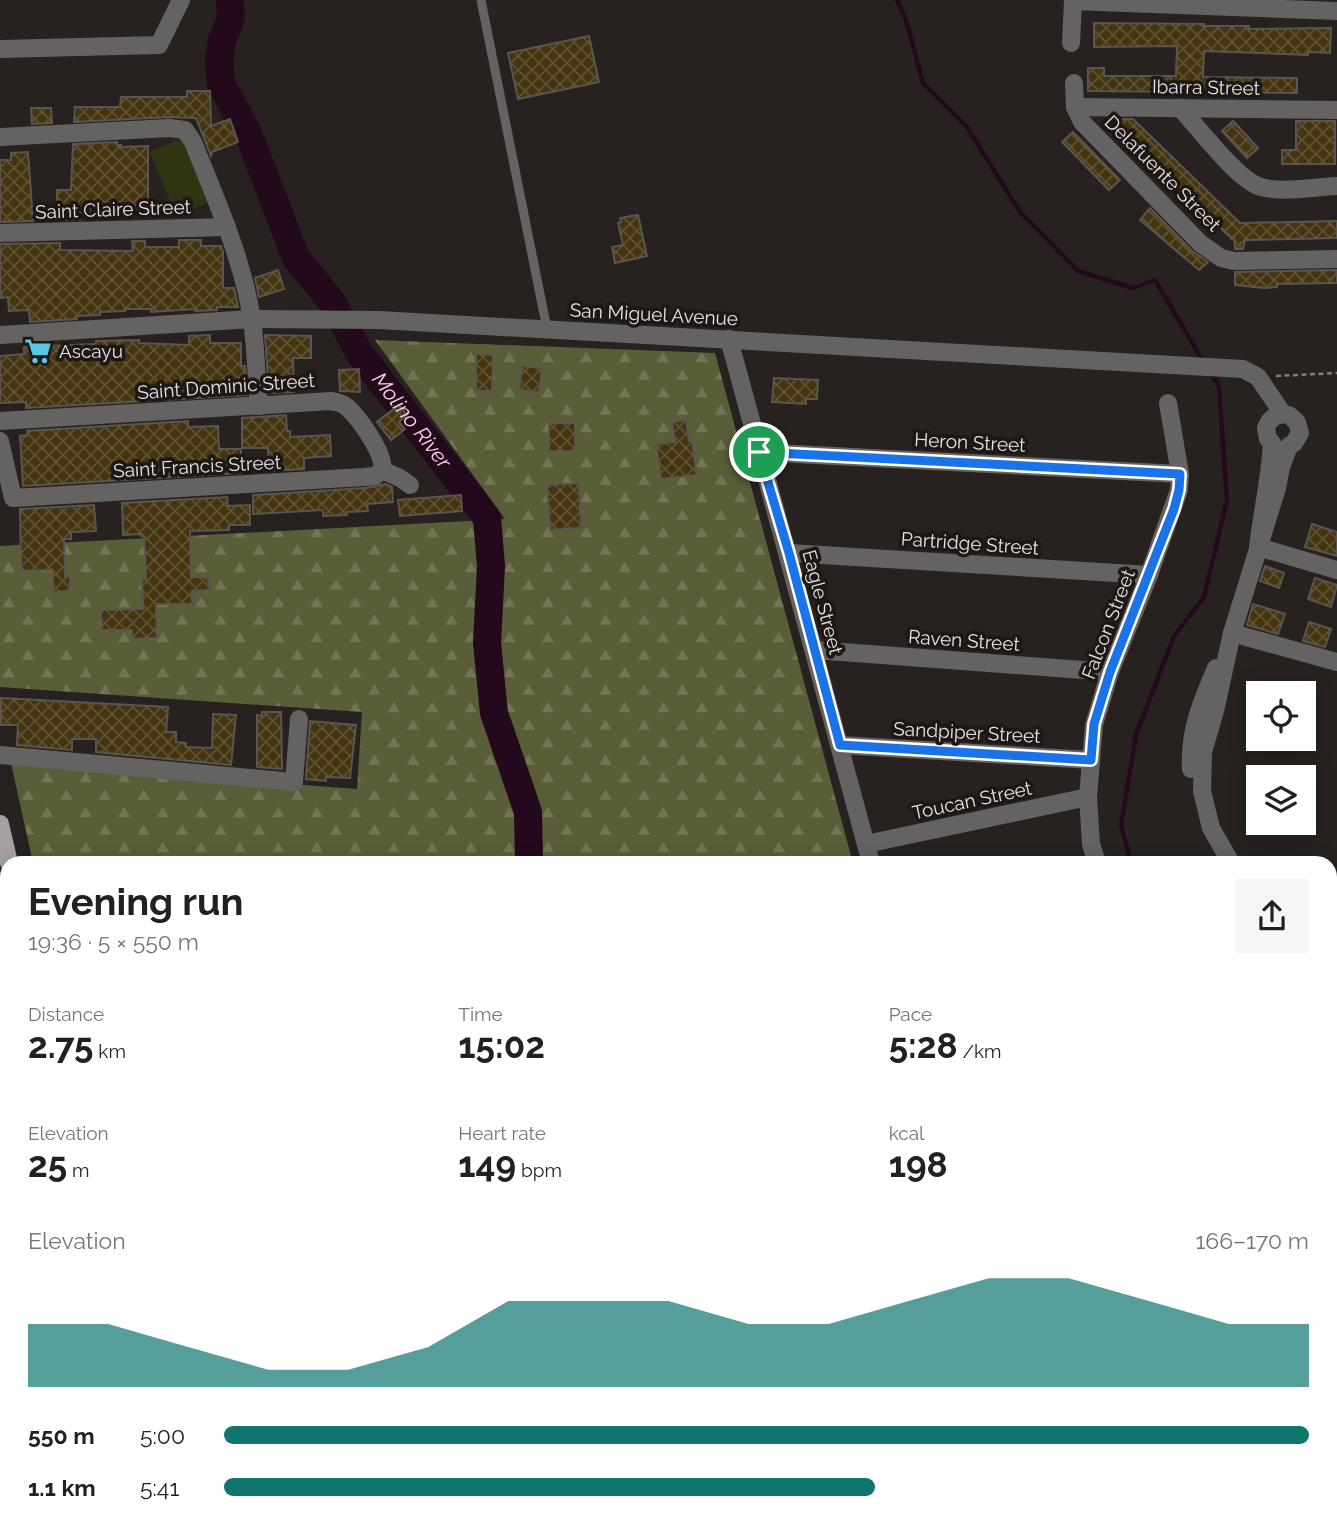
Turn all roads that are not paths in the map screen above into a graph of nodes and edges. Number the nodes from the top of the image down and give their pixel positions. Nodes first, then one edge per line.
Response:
1 (181, 0) edge
2 (481, 0) edge
3 (1073, 0) edge
4 (1160, 3) edge
5 (1337, 11) edge
6 (1071, 43) dead end
7 (0, 49) edge
8 (1074, 83) dead end
9 (1075, 107) junction
10 (1180, 108) junction
11 (1337, 110) edge
12 (0, 137) edge
13 (1337, 186) edge
14 (227, 226) junction
15 (0, 233) edge
16 (1337, 259) edge
17 (252, 320) junction
18 (547, 329) junction
19 (0, 335) edge
20 (730, 346) junction
21 (1168, 403) dead end
22 (258, 406) junction
23 (1283, 414) junction
24 (0, 421) edge
25 (0, 441) edge
26 (1280, 445) junction
27 (759, 452) junction
28 (382, 470) junction
29 (1180, 474) junction
30 (410, 485) dead end
31 (1258, 547) junction
32 (789, 553) junction
33 (1337, 570) edge
34 (1149, 575) junction
35 (1232, 633) junction
36 (815, 650) junction
37 (1337, 662) edge
38 (1110, 672) junction
39 (299, 719) dead end
40 (840, 745) junction
41 (0, 755) edge
42 (1091, 760) junction
43 (1088, 797) junction
44 (0, 824) edge
45 (866, 844) junction
46 (6, 856) edge
47 (869, 856) edge
48 (1095, 856) edge
49 (1214, 856) edge
50 (1227, 856) edge

1 - 7 street
2 - 18 lane
3 - 4 street
3 - 6 street
4 - 5 street
8 - 9 street
9 - 10 street, Ibarra Street
9 - 16 street, Delafuente Street
10 - 11 street, Ibarra Street
10 - 13 street
12 - 14 street
14 - 15 street, Saint Claire Street
14 - 17 street
17 - 18 street, San Miguel Avenue
17 - 19 street, San Miguel Avenue
17 - 22 street
18 - 20 street, San Miguel Avenue
20 - 23 street, San Miguel Avenue
20 - 27 street, Eagle Street
21 - 29 street, Falcon Street
22 - 24 street, Saint Dominic Street
22 - 28 street, Saint Dominic Street
23 - 26 street
23 - 26 street
25 - 28 street, Saint Francis Street
26 - 31 street
27 - 29 street, Heron Street
27 - 32 street, Eagle Street
28 - 30 street
29 - 34 street, Falcon Street
31 - 33 street
31 - 35 street
32 - 34 street, Partridge Street
32 - 36 street, Eagle Street
34 - 38 street, Falcon Street
35 - 37 street
35 - 49 street
35 - 50 street
36 - 38 street, Raven Street
36 - 40 street, Eagle Street
38 - 42 street, Falcon Street
39 - 41 street
40 - 42 street, Sandpiper Street
40 - 45 street, Eagle Street
42 - 43 street, Falcon Street
43 - 45 street, Toucan Street
43 - 48 street, Falcon Street
44 - 46 main road
45 - 47 street, Eagle Street

